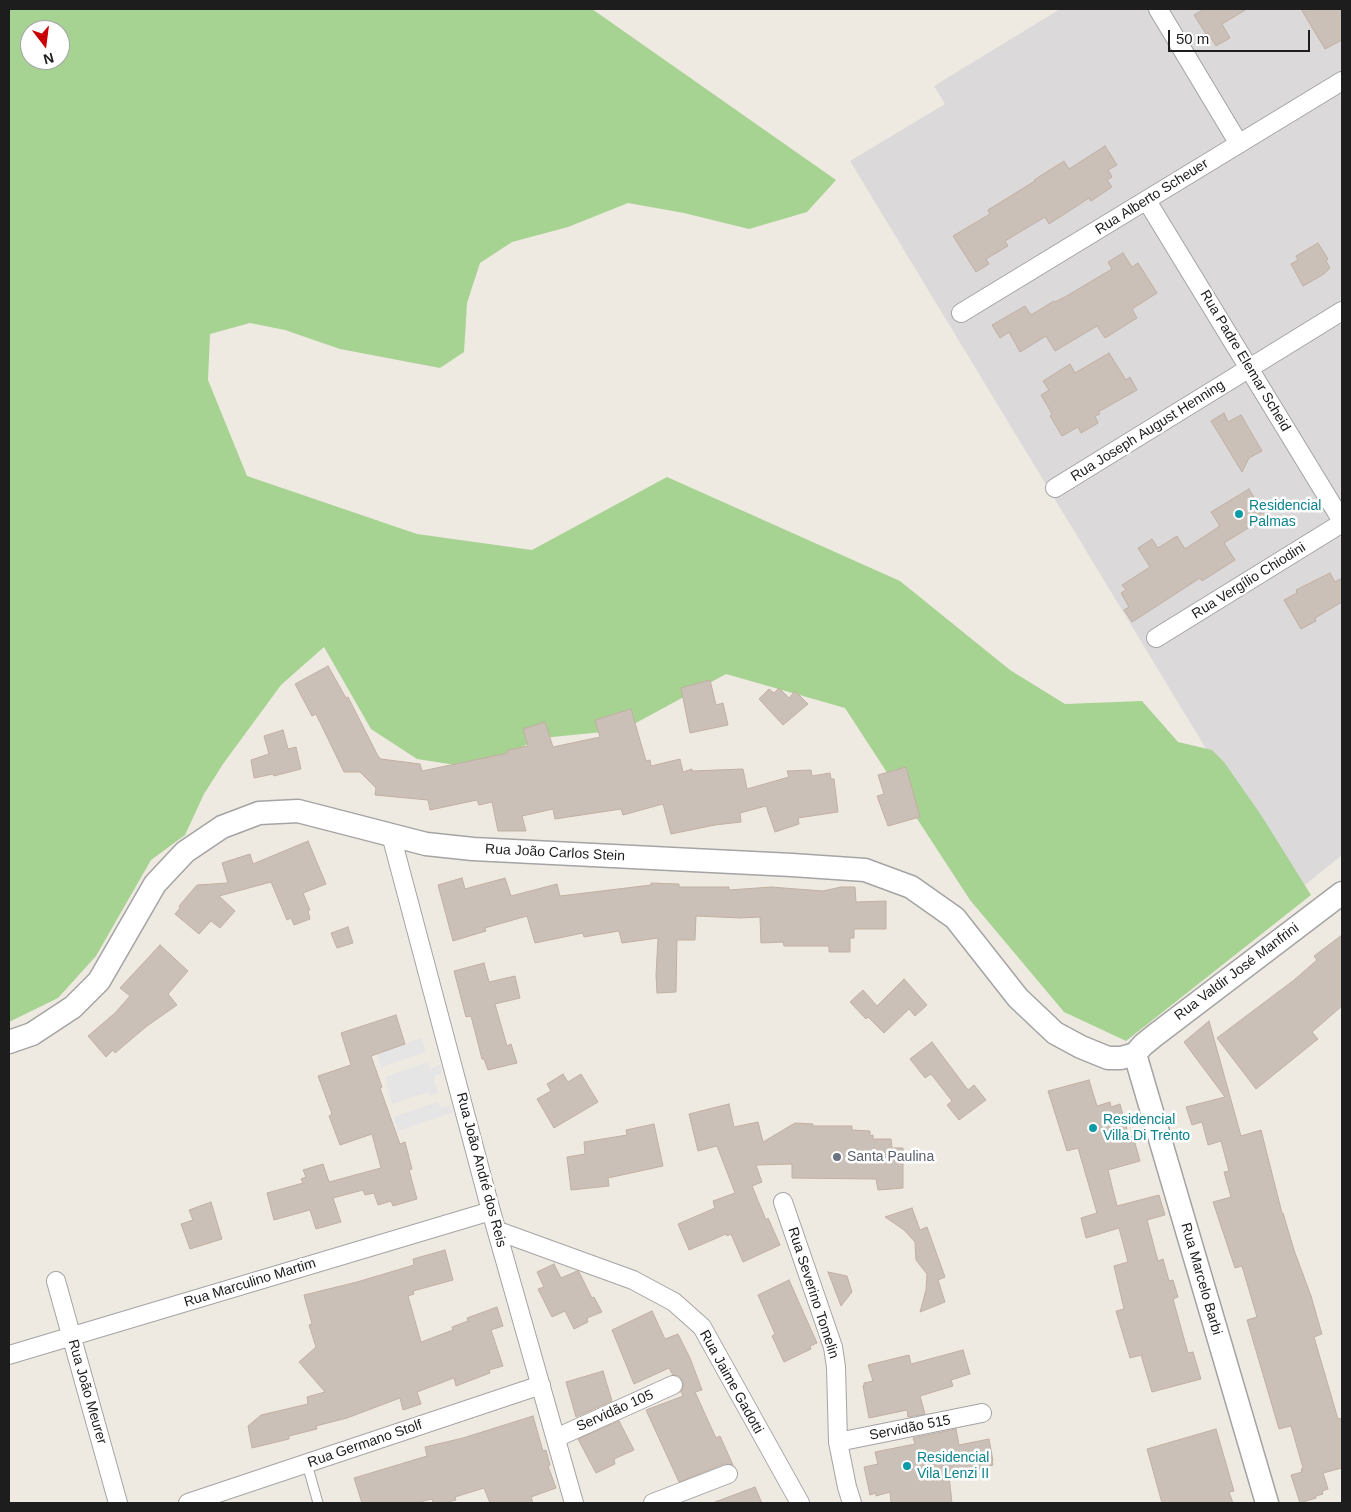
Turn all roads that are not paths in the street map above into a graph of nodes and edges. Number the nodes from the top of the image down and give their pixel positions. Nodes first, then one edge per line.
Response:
1 (1158, 9) edge
2 (1342, 81) edge
3 (1239, 144) junction
4 (1147, 201) junction
5 (1342, 311) edge
6 (962, 313) dead end
7 (1249, 369) junction
8 (1055, 488) dead end
9 (1342, 522) edge
10 (1156, 638) dead end
11 (391, 835) junction
12 (1342, 893) edge
13 (9, 1042) edge
14 (1135, 1054) junction
15 (783, 1202) dead end
16 (491, 1211) junction
17 (498, 1231) junction
18 (56, 1281) dead end
19 (71, 1336) junction
20 (9, 1355) edge
21 (541, 1385) junction
22 (673, 1385) dead end
23 (982, 1413) dead end
24 (556, 1438) junction
25 (838, 1442) junction
26 (307, 1464) junction
27 (728, 1474) dead end
28 (118, 1503) edge
29 (188, 1503) edge
30 (318, 1503) edge
31 (574, 1503) edge
32 (653, 1503) edge
33 (800, 1503) edge
34 (852, 1503) edge
35 (1267, 1503) edge

1 - 3 street
2 - 3 street, Rua Alberto Scheuer
3 - 4 street, Rua Alberto Scheuer
4 - 6 street, Rua Alberto Scheuer
4 - 7 street, Rua Padre Elemar Scheid
5 - 7 street, Rua Joseph August Henning
7 - 8 street, Rua Joseph August Henning
7 - 9 street, Rua Padre Elemar Scheid
9 - 10 street, Rua Vergílio Chiodini
11 - 13 street, Rua João Carlos Stein
11 - 14 street, Rua João Carlos Stein
11 - 16 street, Rua João André dos Reis
12 - 14 street, Rua Valdir José Manfrini
14 - 35 street, Rua Marcelo Barbi
15 - 25 street, Rua Severino Tomelin
16 - 17 street, Rua João André dos Reis
16 - 19 street, Rua Marculino Martim
17 - 21 street, Rua João André dos Reis
17 - 33 street, Rua Jaime Gadotti
18 - 19 street, Rua João Meurer
19 - 20 street, Rua Marculino Martim
19 - 28 street, Rua João Meurer
21 - 24 street, Rua João André dos Reis
21 - 26 street, Rua Germano Stolf
22 - 24 street, Servidão 105
23 - 25 street, Servidão 515
24 - 31 street, Rua João André dos Reis
25 - 34 street, Rua Severino Tomelin
26 - 29 street, Rua Germano Stolf
26 - 30 lane
27 - 32 street

